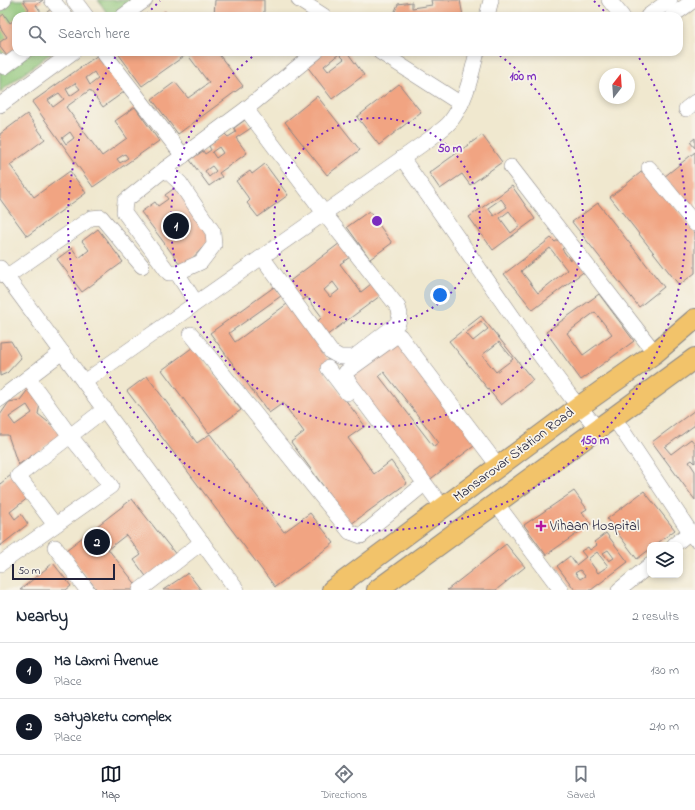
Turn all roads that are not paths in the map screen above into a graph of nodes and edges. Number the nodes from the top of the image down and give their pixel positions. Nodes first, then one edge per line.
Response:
1 (4, 0) edge
2 (52, 0) edge
3 (74, 0) edge
4 (145, 0) edge
5 (299, 0) edge
6 (491, 0) edge
7 (609, 0) edge
8 (670, 0) edge
9 (694, 0) edge
10 (0, 3) edge
11 (61, 12) edge
12 (83, 12) edge
13 (128, 12) edge
14 (318, 12) edge
15 (487, 12) edge
16 (619, 12) edge
17 (654, 12) edge
18 (678, 12) edge
19 (19, 56) edge
20 (68, 56) edge
21 (106, 56) edge
22 (311, 56) edge
23 (386, 56) edge
24 (476, 56) edge
25 (0, 61) edge
26 (461, 104) junction
27 (0, 106) edge
28 (246, 108) junction
29 (183, 156) junction
30 (402, 158) junction
31 (511, 167) dead end
32 (649, 168) dead end
33 (165, 169) junction
34 (324, 213) junction
35 (695, 224) edge
36 (262, 257) junction
37 (142, 266) dead end
38 (3, 272) edge
39 (177, 273) junction
40 (196, 303) junction
41 (695, 319) edge
42 (191, 334) dead end
43 (62, 352) junction
44 (655, 353) junction
45 (694, 360) edge
46 (328, 368) dead end
47 (28, 378) junction
48 (84, 382) junction
49 (0, 399) edge
50 (580, 406) junction
51 (105, 409) junction
52 (606, 424) junction
53 (70, 436) junction
54 (499, 467) junction
55 (418, 489) junction
56 (496, 503) junction
57 (441, 511) junction
58 (55, 525) junction
59 (692, 536) edge
60 (202, 542) junction
61 (680, 542) edge
62 (55, 547) dead end
63 (0, 564) edge
64 (647, 567) edge
65 (87, 590) edge
66 (140, 590) edge
67 (237, 590) edge
68 (332, 590) edge
69 (377, 590) edge
70 (562, 590) edge
71 (619, 590) edge

1 - 10 street
2 - 11 street
3 - 12 street
4 - 13 street
5 - 14 street
6 - 15 street
7 - 16 street
8 - 17 street
9 - 18 street
19 - 25 street
20 - 27 street
21 - 29 street
22 - 28 street
23 - 26 street
24 - 26 street
26 - 30 street
28 - 29 street
28 - 34 street
29 - 33 street
30 - 34 street
30 - 50 street
31 - 44 street
32 - 35 street
33 - 39 street
33 - 39 street
34 - 36 street
34 - 36 street
36 - 40 street
37 - 38 street
38 - 43 street
39 - 40 street
40 - 48 street
41 - 44 main road, Mansarovar Station Road
42 - 55 street
43 - 47 street
43 - 48 street
44 - 50 main road, Mansarovar Station Road
45 - 52 main road, Mansarovar Station Road
46 - 55 street
47 - 49 street
47 - 53 street
48 - 51 street
50 - 52 street
50 - 54 main road, Mansarovar Station Road
51 - 53 street
51 - 60 street
52 - 56 main road, Mansarovar Station Road
52 - 59 street
53 - 58 street
53 - 58 street
54 - 57 main road, Mansarovar Station Road
54 - 57 street
55 - 57 street
56 - 69 main road, Mansarovar Station Road
56 - 70 street
57 - 68 main road, Mansarovar Station Road
58 - 63 street
59 - 61 street
60 - 66 street
60 - 67 street
62 - 65 street
64 - 71 street

